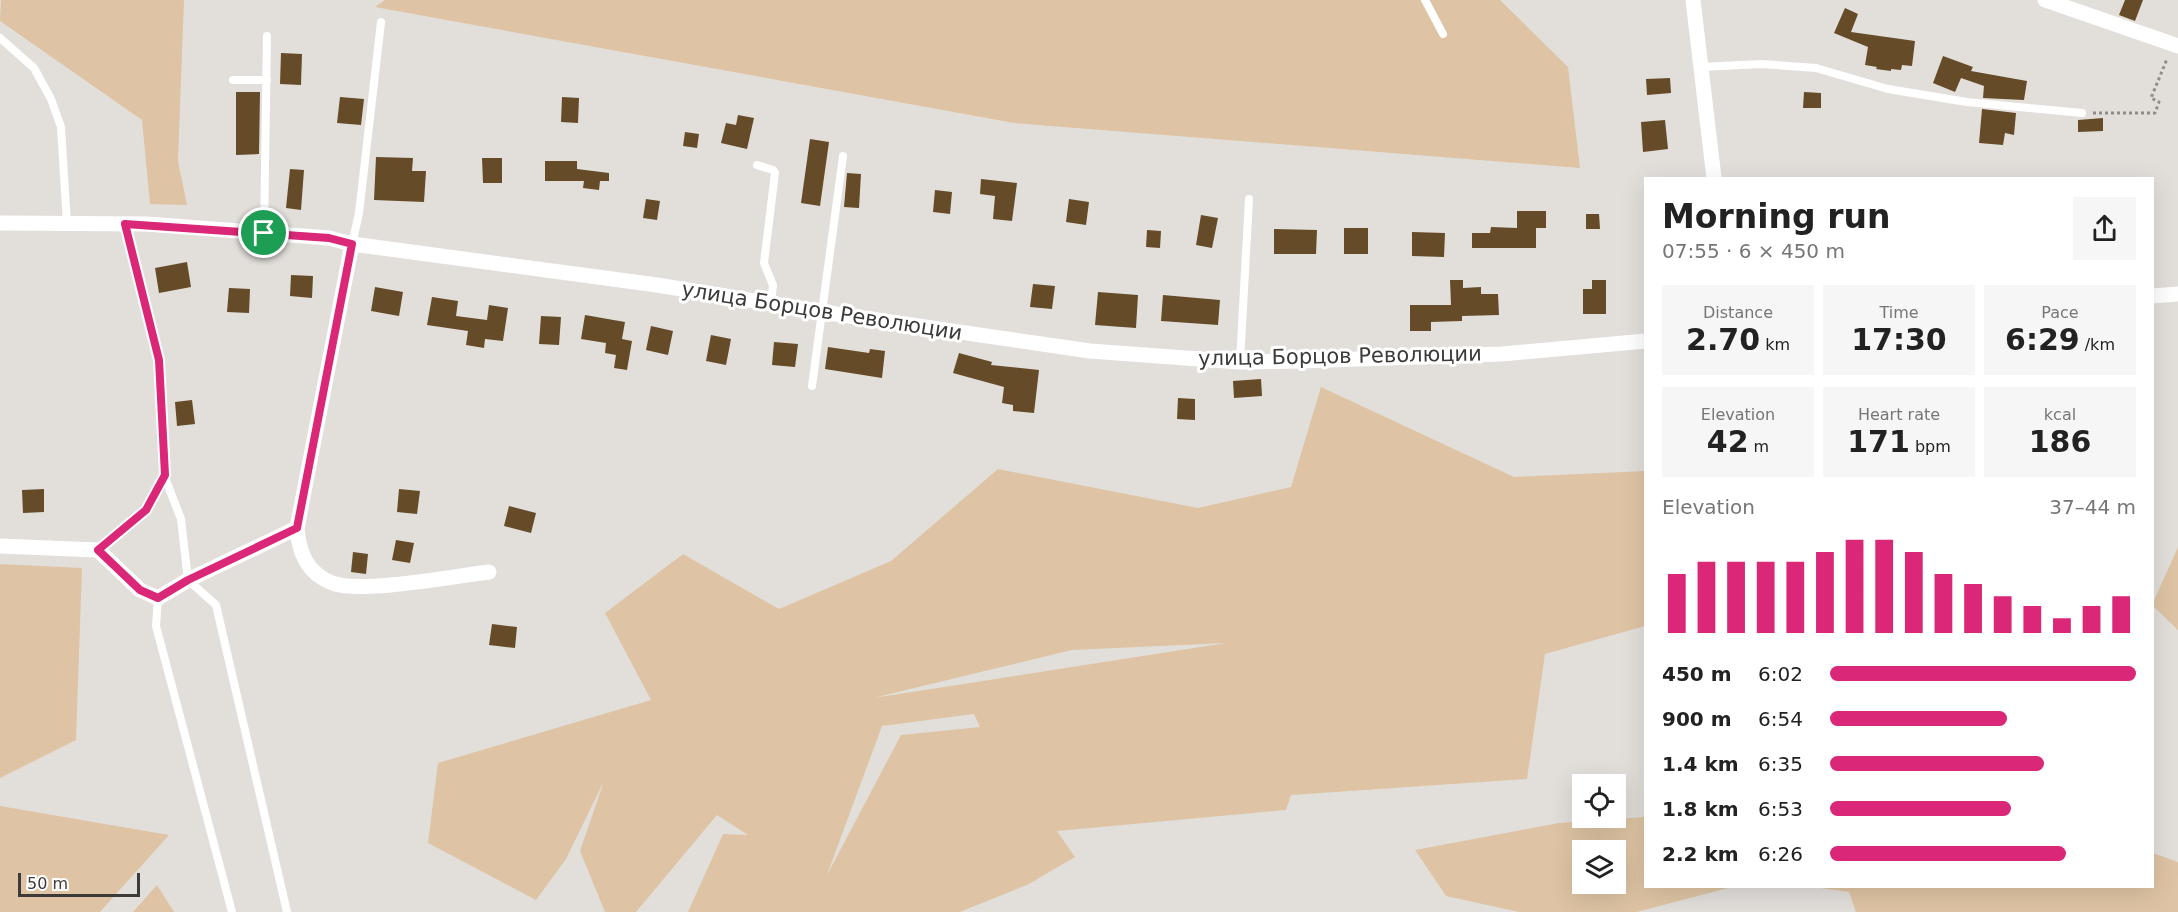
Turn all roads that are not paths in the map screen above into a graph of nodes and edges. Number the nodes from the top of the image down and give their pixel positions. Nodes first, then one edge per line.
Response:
1 (1425, 0) edge
2 (1693, 0) edge
3 (2045, 0) edge
4 (381, 22) dead end
5 (1443, 34) dead end
6 (267, 36) dead end
7 (0, 38) edge
8 (2176, 45) edge
9 (1701, 67) junction
10 (233, 80) dead end
11 (267, 80) junction
12 (2082, 113) road end
13 (843, 156) dead end
14 (757, 165) dead end
15 (1714, 177) edge
16 (1249, 199) dead end
17 (0, 223) edge
18 (67, 224) junction
19 (125, 224) junction
20 (264, 233) junction
21 (352, 244) junction
22 (2178, 294) edge
23 (2154, 296) edge
24 (771, 303) junction
25 (822, 312) junction
26 (1644, 341) edge
27 (1240, 362) junction
28 (812, 386) dead end
29 (165, 475) junction
30 (297, 528) junction
31 (0, 546) edge
32 (98, 550) junction
33 (489, 572) dead end
34 (188, 580) junction
35 (158, 598) junction
36 (232, 912) edge
37 (286, 912) edge

1 - 5 lane
2 - 9 street
3 - 8 street
4 - 21 lane
6 - 11 lane
7 - 18 lane
9 - 12 lane
9 - 15 street
10 - 11 lane
11 - 20 lane
13 - 25 lane
14 - 24 lane
16 - 27 lane
17 - 18 street, улица Борцов Революции
18 - 19 street, улица Борцов Революции
19 - 20 street, улица Борцов Революции
19 - 29 lane
20 - 21 street, улица Борцов Революции
21 - 24 street, улица Борцов Революции
21 - 30 street
22 - 23 street
24 - 25 street, улица Борцов Революции
25 - 27 street, улица Борцов Революции
25 - 28 lane
26 - 27 street, улица Борцов Революции
29 - 32 lane
29 - 34 lane
30 - 33 street
30 - 34 street
31 - 32 street
32 - 35 street
34 - 35 street
34 - 37 lane
35 - 36 lane

